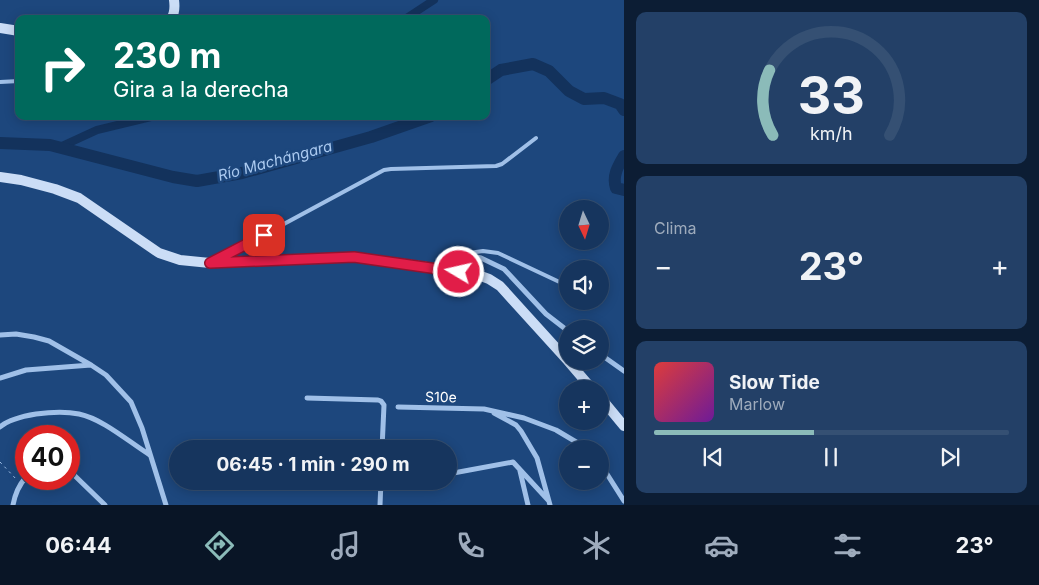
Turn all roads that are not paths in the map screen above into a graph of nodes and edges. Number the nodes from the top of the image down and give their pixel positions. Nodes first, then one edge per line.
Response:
1 (174, 0) edge
2 (173, 15) edge
3 (0, 28) edge
4 (15, 30) edge
5 (15, 81) edge
6 (0, 82) edge
7 (536, 138) dead end
8 (0, 177) edge
9 (460, 257) junction
10 (210, 263) junction
11 (441, 269) junction
12 (559, 282) edge
13 (559, 324) edge
14 (0, 335) edge
15 (559, 351) edge
16 (609, 360) edge
17 (91, 365) junction
18 (576, 370) edge
19 (624, 371) edge
20 (0, 378) edge
21 (584, 380) edge
22 (307, 398) dead end
23 (398, 407) dead end
24 (484, 408) junction
25 (609, 408) edge
26 (624, 426) edge
27 (0, 427) edge
28 (382, 440) edge
29 (573, 440) edge
30 (150, 455) junction
31 (520, 471) junction
32 (457, 472) edge
33 (609, 477) edge
34 (80, 481) edge
35 (18, 490) edge
36 (381, 490) edge
37 (624, 501) edge
38 (549, 503) edge
39 (13, 505) edge
40 (105, 505) edge
41 (166, 505) edge
42 (380, 505) edge
43 (528, 505) edge

1 - 2 street
3 - 4 street
5 - 6 lane
7 - 10 lane
8 - 10 street
9 - 11 street
9 - 12 lane
9 - 13 street
10 - 11 street
11 - 15 street
14 - 17 street
16 - 19 street
17 - 20 street
17 - 30 street
18 - 21 street
22 - 28 street
23 - 24 street, S10e
24 - 29 street
24 - 38 street
25 - 26 street
27 - 30 street
30 - 41 street
31 - 32 street
31 - 38 street
31 - 43 street
33 - 37 street
34 - 40 street
35 - 39 street
36 - 42 street

